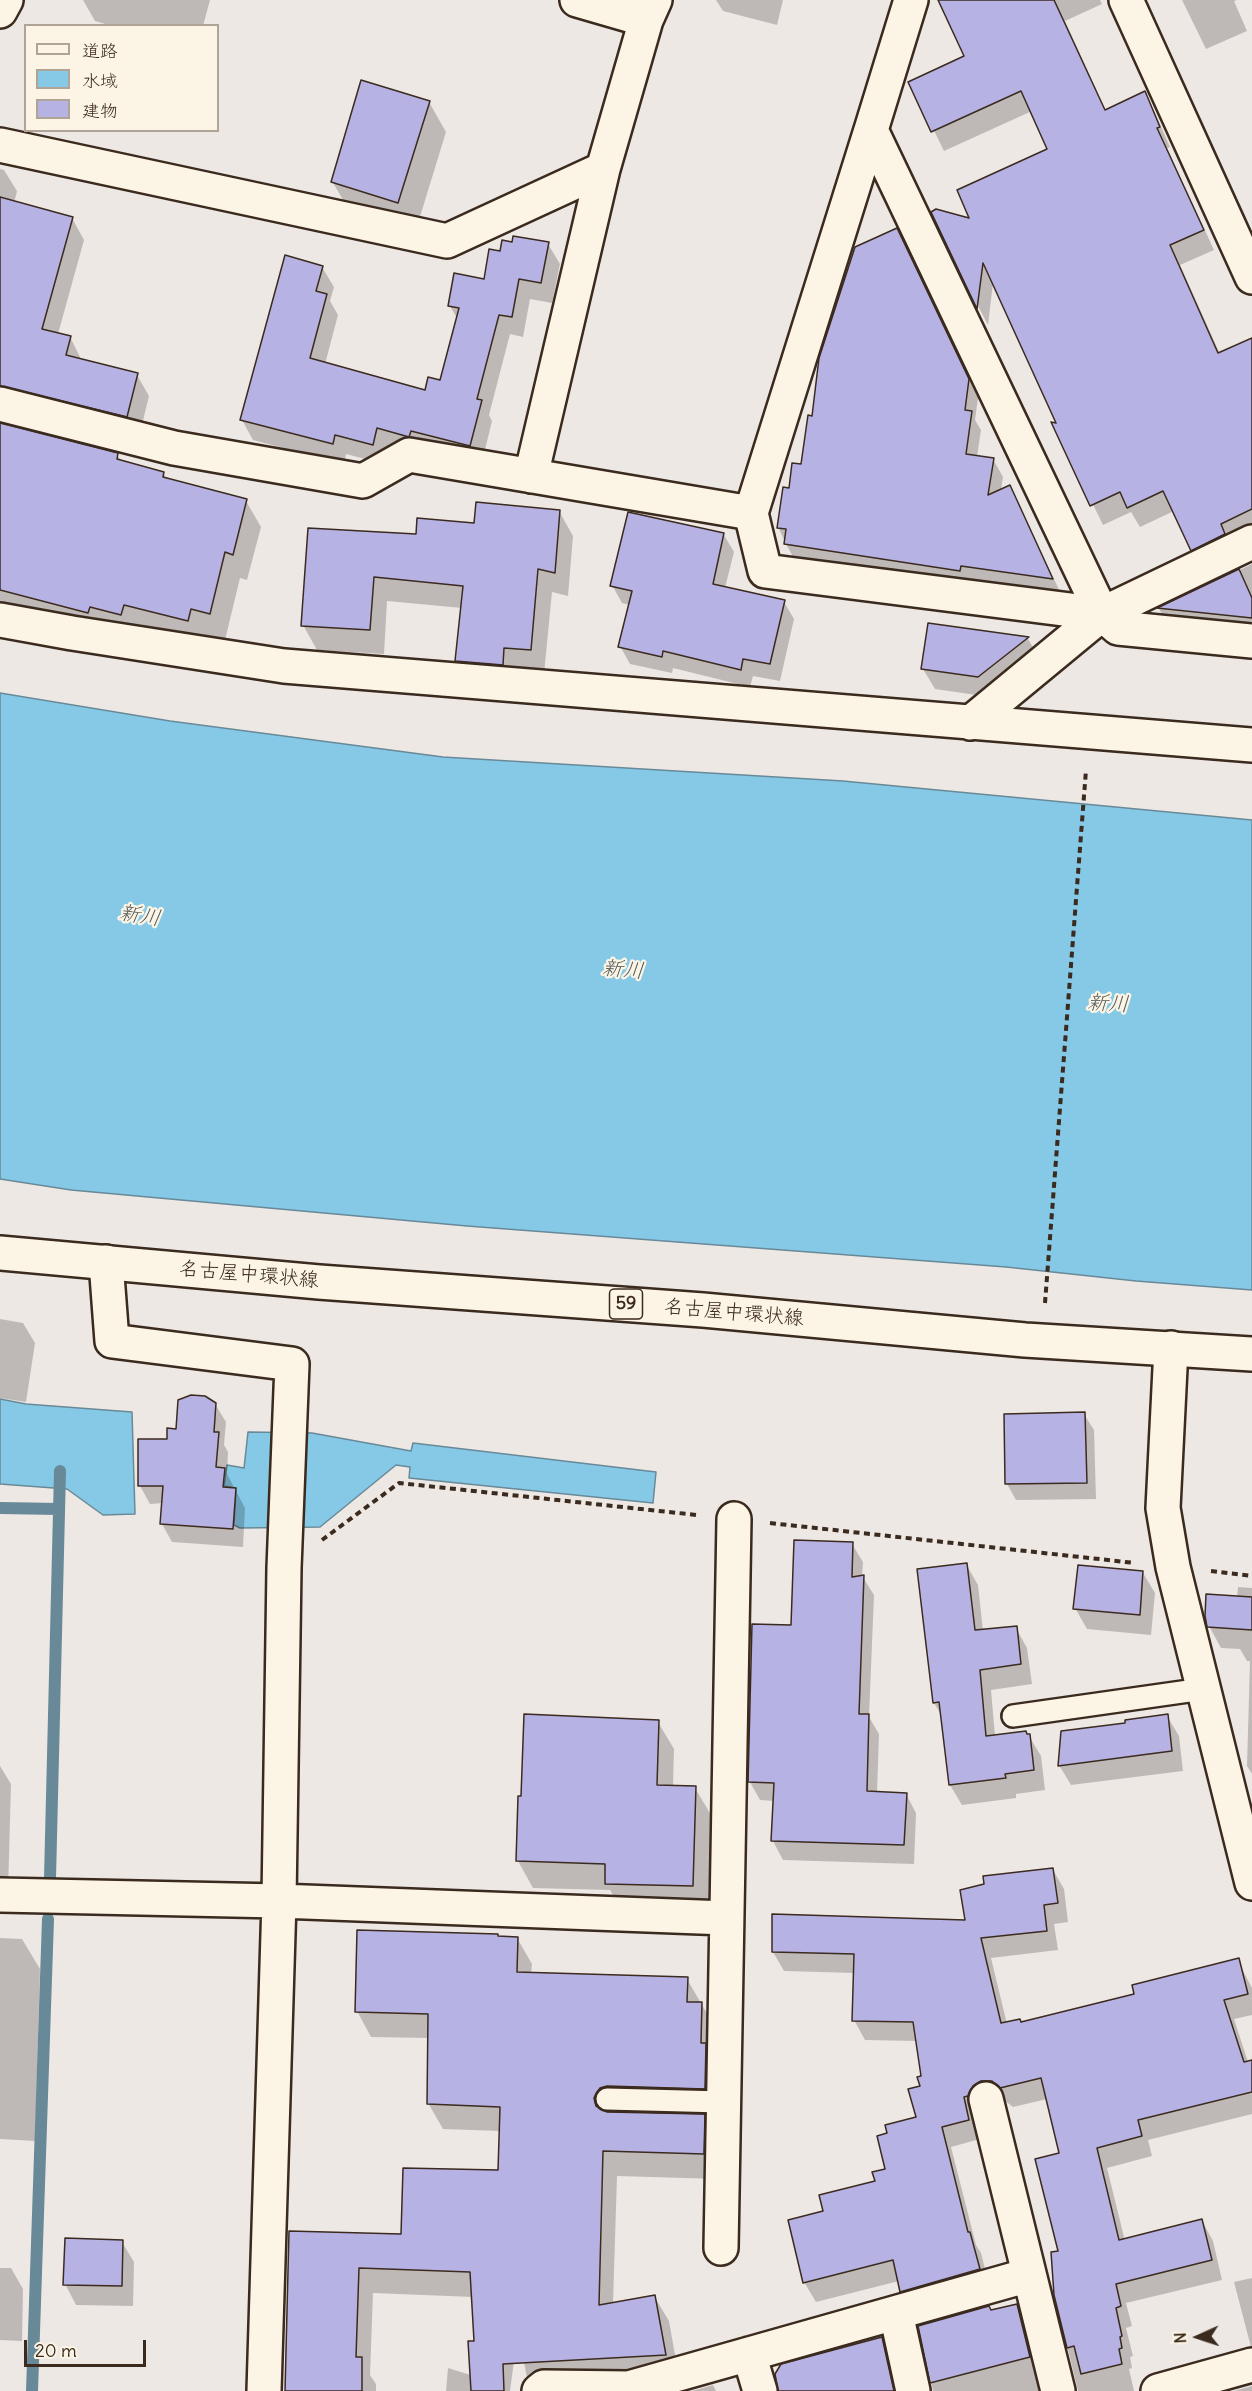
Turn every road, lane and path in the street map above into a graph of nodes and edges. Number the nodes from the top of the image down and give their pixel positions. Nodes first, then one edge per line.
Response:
1 (6, 0) edge
2 (577, 0) edge
3 (911, 0) edge
4 (1126, 0) edge
5 (650, 10) edge
6 (0, 11) edge
7 (871, 130) junction
8 (0, 145) edge
9 (603, 170) junction
10 (1252, 277) edge
11 (0, 404) edge
12 (531, 476) junction
13 (751, 513) junction
14 (1252, 542) edge
15 (1102, 614) junction
16 (0, 620) edge
17 (1252, 641) edge
18 (970, 723) junction
19 (1252, 745) edge
20 (1087, 764) dead end
21 (0, 1253) edge
22 (106, 1262) junction
23 (1046, 1303) dead end
24 (1171, 1348) junction
25 (1252, 1354) edge
26 (734, 1519) dead end
27 (1203, 1689) junction
28 (1012, 1716) dead end
29 (1252, 1883) edge
30 (0, 1895) edge
31 (279, 1901) junction
32 (726, 1918) junction
33 (607, 2099) dead end
34 (986, 2099) dead end
35 (723, 2102) junction
36 (721, 2248) dead end
37 (1029, 2276) junction
38 (896, 2313) junction
39 (749, 2354) junction
40 (1252, 2366) edge
41 (629, 2390) edge
42 (264, 2391) edge
43 (539, 2391) edge
44 (760, 2391) edge
45 (913, 2391) edge
46 (1058, 2391) edge
47 (1158, 2391) edge

1 - 6 street
2 - 5 street
3 - 7 street
4 - 10 street
5 - 9 street
7 - 13 street
7 - 15 street
8 - 9 street
9 - 12 street
11 - 12 street
12 - 13 street
13 - 15 street
14 - 15 street
15 - 17 street
15 - 18 street
16 - 18 street
18 - 19 street
20 - 23 path
21 - 22 street, 名古屋中環状線 / 59
22 - 24 street, 名古屋中環状線 / 59
22 - 31 street
24 - 25 street, 名古屋中環状線 / 59
24 - 27 street
26 - 32 street
27 - 28 lane
27 - 29 street
30 - 31 street
31 - 32 street
31 - 42 street
32 - 35 street
33 - 35 lane
34 - 37 street
35 - 36 street
37 - 38 street
37 - 46 street
38 - 39 street
38 - 45 street
39 - 41 street
39 - 44 street
40 - 47 street
41 - 43 street

